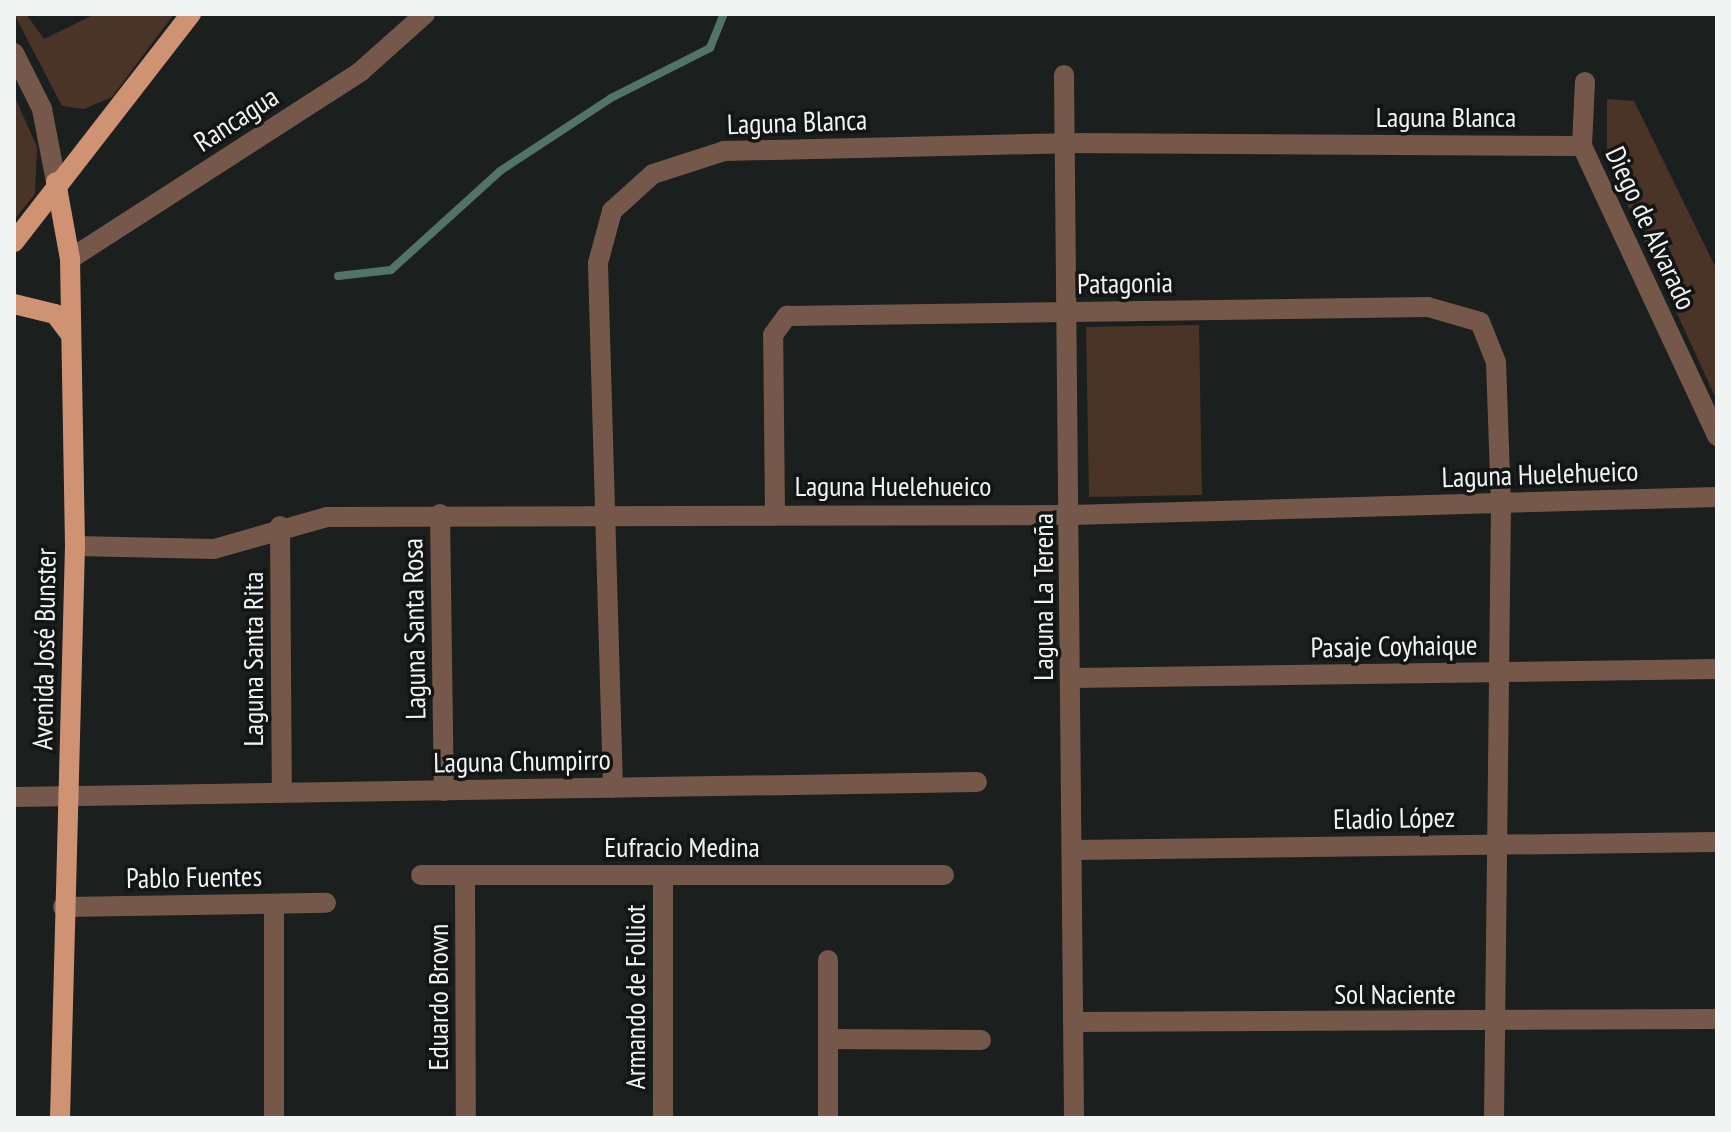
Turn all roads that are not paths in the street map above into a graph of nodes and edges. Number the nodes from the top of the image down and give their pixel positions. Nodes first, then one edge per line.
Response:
1 (191, 14) edge
2 (425, 14) edge
3 (14, 53) edge
4 (1064, 75) dead end
5 (1585, 82) dead end
6 (1065, 143) junction
7 (1582, 146) junction
8 (56, 182) junction
9 (14, 242) edge
10 (70, 259) junction
11 (14, 304) edge
12 (1070, 312) junction
13 (71, 335) junction
14 (1717, 436) edge
15 (1717, 497) edge
16 (1501, 503) junction
17 (611, 513) junction
18 (775, 513) junction
19 (440, 514) junction
20 (1071, 515) junction
21 (280, 526) junction
22 (75, 546) junction
23 (1717, 669) edge
24 (1502, 672) junction
25 (1072, 678) junction
26 (977, 782) dead end
27 (613, 788) junction
28 (444, 791) junction
29 (282, 793) junction
30 (14, 797) edge
31 (68, 799) junction
32 (1717, 842) edge
33 (1502, 845) junction
34 (1072, 850) junction
35 (421, 875) dead end
36 (465, 875) junction
37 (663, 875) junction
38 (944, 875) dead end
39 (326, 903) dead end
40 (274, 904) junction
41 (63, 907) junction
42 (828, 960) dead end
43 (1717, 1019) edge
44 (1497, 1021) junction
45 (1073, 1022) junction
46 (828, 1039) junction
47 (981, 1040) dead end
48 (60, 1118) edge
49 (274, 1118) edge
50 (466, 1118) edge
51 (663, 1118) edge
52 (828, 1118) edge
53 (1074, 1118) edge
54 (1494, 1118) edge

1 - 8 main road
2 - 10 street, Rancagua
3 - 8 street
4 - 6 street, Laguna La Tereña
5 - 7 street, Diego de Alvarado
6 - 7 street, Laguna Blanca
6 - 12 street, Laguna La Tereña
6 - 17 street, Laguna Blanca
7 - 14 street, Diego de Alvarado
8 - 9 main road
8 - 10 main road, Avenida José Bunster
10 - 13 main road, Avenida José Bunster
11 - 13 main road
12 - 16 street, Patagonia
12 - 18 street, Patagonia
12 - 20 street, Laguna La Tereña
13 - 22 main road, Avenida José Bunster
15 - 16 street, Laguna Huelehueico
16 - 20 street, Laguna Huelehueico
16 - 24 street, Patagonia
17 - 18 street, Laguna Huelehueico
17 - 19 street, Laguna Huelehueico
17 - 27 street, Laguna Blanca
18 - 20 street, Laguna Huelehueico
19 - 21 street, Laguna Huelehueico
19 - 28 street, Laguna Santa Rosa
20 - 25 street, Laguna La Tereña
21 - 22 street, Laguna Huelehueico
21 - 29 street, Laguna Santa Rita
22 - 31 main road, Avenida José Bunster
23 - 24 street, Pasaje Coyhaique
24 - 25 street, Pasaje Coyhaique
24 - 33 street, Patagonia
25 - 34 street, Laguna La Tereña
26 - 27 street, Laguna Chumpirro
27 - 28 street, Laguna Chumpirro
28 - 29 street, Laguna Chumpirro
29 - 31 street, Laguna Chumpirro
30 - 31 street, Laguna Chumpirro
31 - 41 main road, Avenida José Bunster
32 - 33 street, Eladio López
33 - 34 street, Eladio López
33 - 44 street, Patagonia
34 - 45 street, Laguna La Tereña
35 - 36 street, Eufracio Medina
36 - 37 street, Eufracio Medina
36 - 50 street, Eduardo Brown
37 - 38 street, Eufracio Medina
37 - 51 street, Armando de Folliot
39 - 40 street, Pablo Fuentes
40 - 41 street, Pablo Fuentes
40 - 49 street
41 - 48 main road, Avenida José Bunster
42 - 46 street
43 - 44 street, Sol Naciente
44 - 45 street, Sol Naciente
44 - 54 street, Patagonia
45 - 53 street, Laguna La Tereña
46 - 47 street
46 - 52 street

